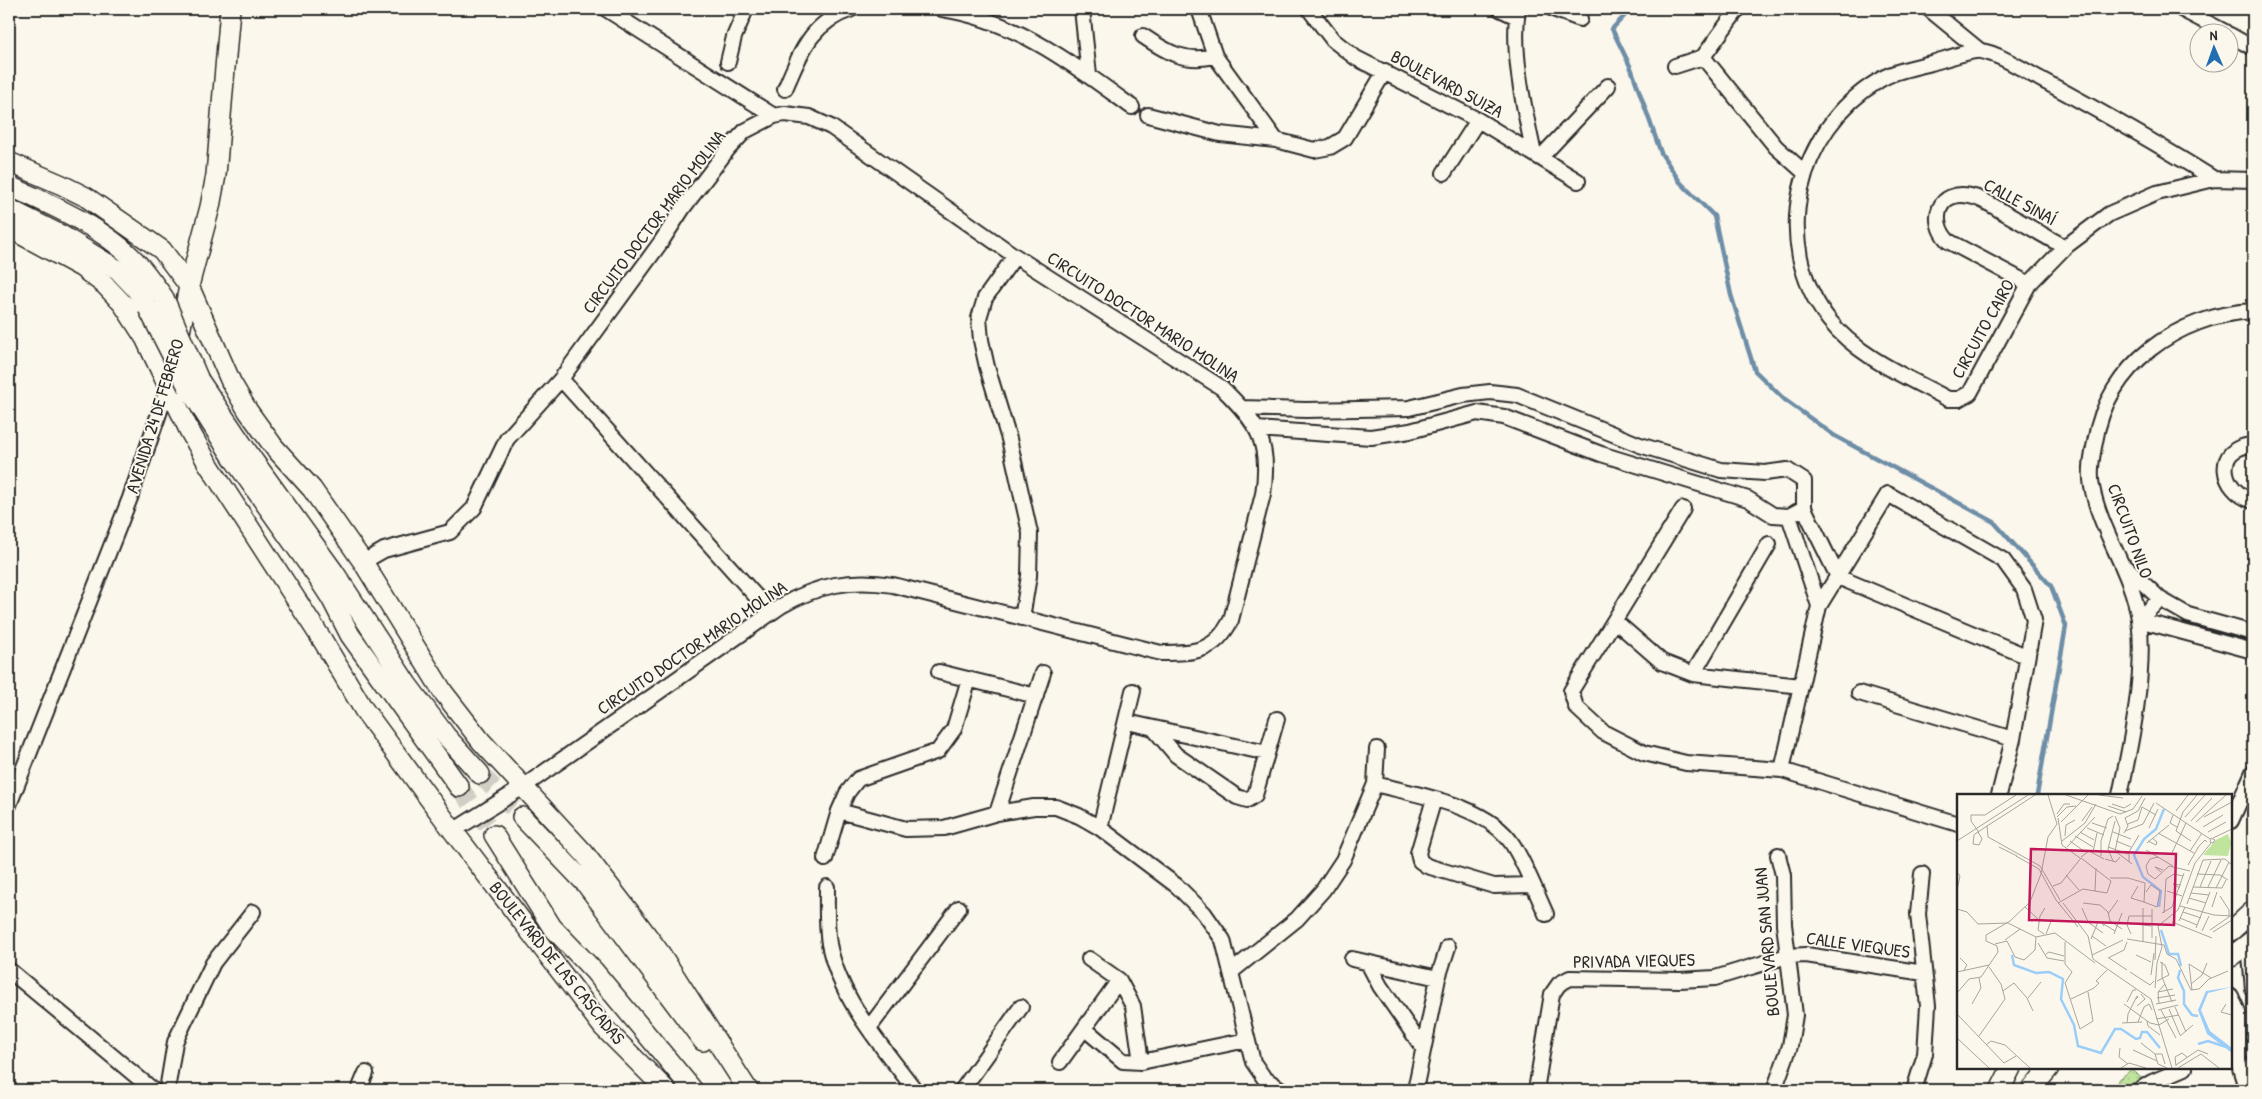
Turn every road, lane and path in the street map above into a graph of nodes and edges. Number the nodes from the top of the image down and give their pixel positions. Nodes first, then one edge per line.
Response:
1 (230, 9) edge
2 (606, 9) edge
3 (746, 9) edge
4 (942, 9) edge
5 (1082, 9) edge
6 (1199, 9) edge
7 (1309, 9) edge
8 (1500, 9) edge
9 (1553, 9) edge
10 (1738, 9) edge
11 (1929, 9) edge
12 (2181, 9) edge
13 (844, 10) edge
14 (965, 11) edge
15 (1517, 13) edge
16 (1580, 19) dead end
17 (2206, 22) edge
18 (1144, 36) dead end
19 (2240, 41) edge
20 (2253, 48) edge
21 (1980, 50) junction
22 (1215, 56) junction
23 (1703, 57) junction
24 (728, 62) dead end
25 (1674, 66) dead end
26 (1385, 71) junction
27 (1088, 75) junction
28 (1608, 86) dead end
29 (785, 89) dead end
30 (1132, 107) dead end
31 (1148, 115) dead end
32 (774, 116) junction
33 (1478, 120) junction
34 (1276, 140) junction
35 (1537, 156) junction
36 (9, 162) edge
37 (1804, 172) junction
38 (1444, 173) dead end
39 (2214, 179) junction
40 (2253, 180) edge
41 (1578, 181) dead end
42 (9, 186) edge
43 (9, 209) edge
44 (9, 228) edge
45 (2065, 247) junction
46 (1015, 256) junction
47 (2029, 284) junction
48 (189, 286) junction
49 (2253, 311) edge
50 (561, 379) junction
51 (194, 383) junction
52 (168, 387) junction
53 (1242, 408) junction
54 (1306, 410) junction
55 (1257, 428) junction
56 (1303, 432) junction
57 (1610, 433) junction
58 (2253, 445) edge
59 (1601, 454) junction
60 (2253, 501) edge
61 (1804, 508) junction
62 (1683, 509) dead end
63 (1789, 516) junction
64 (1768, 544) dead end
65 (363, 562) junction
66 (2124, 566) junction
67 (1838, 576) junction
68 (2160, 598) junction
69 (1819, 606) junction
70 (771, 613) junction
71 (1022, 618) junction
72 (2139, 620) junction
73 (1615, 621) junction
74 (2253, 633) edge
75 (2253, 651) edge
76 (2026, 656) junction
77 (939, 672) dead end
78 (1043, 673) dead end
79 (1693, 674) junction
80 (969, 679) junction
81 (1801, 686) junction
82 (1133, 690) dead end
83 (1859, 693) dead end
84 (1036, 696) junction
85 (1277, 719) dead end
86 (1127, 722) junction
87 (1154, 729) junction
88 (2013, 739) junction
89 (1377, 748) dead end
90 (1267, 753) junction
91 (1782, 770) junction
92 (2253, 772) edge
93 (480, 774) tunnel mouth
94 (1375, 784) junction
95 (458, 787) tunnel mouth
96 (523, 787) junction
97 (1999, 794) edge
98 (2120, 794) edge
99 (1434, 799) junction
100 (9, 805) edge
101 (839, 811) junction
102 (997, 813) junction
103 (522, 817) tunnel mouth
104 (2232, 818) edge
105 (1957, 824) edge
106 (1100, 828) junction
107 (453, 831) junction
108 (494, 836) tunnel mouth
109 (1778, 855) dead end
110 (825, 859) dead end
111 (1922, 874) dead end
112 (1532, 885) junction
113 (827, 887) dead end
114 (959, 908) dead end
115 (2253, 911) edge
116 (253, 912) dead end
117 (1546, 914) dead end
118 (2232, 931) edge
119 (2251, 942) edge
120 (1448, 947) dead end
121 (1788, 956) junction
122 (2232, 956) edge
123 (1089, 959) dead end
124 (1352, 959) dead end
125 (1368, 963) junction
126 (9, 970) edge
127 (1231, 972) junction
128 (1924, 973) junction
129 (1438, 978) junction
130 (1119, 980) junction
131 (2252, 987) edge
132 (2232, 994) edge
133 (2232, 997) edge
134 (1021, 1007) dead end
135 (869, 1028) junction
136 (1085, 1029) junction
137 (1247, 1040) junction
138 (1423, 1048) junction
139 (2235, 1060) edge
140 (1060, 1062) dead end
141 (1141, 1062) junction
142 (2010, 1069) edge
143 (2048, 1069) edge
144 (2183, 1069) edge
145 (366, 1073) dead end
146 (2248, 1075) edge
147 (1772, 1088) edge
148 (153, 1090) edge
149 (166, 1090) edge
150 (359, 1090) edge
151 (666, 1090) edge
152 (694, 1090) edge
153 (743, 1090) edge
154 (748, 1090) edge
155 (915, 1090) edge
156 (962, 1090) edge
157 (1282, 1090) edge
158 (1415, 1090) edge
159 (1536, 1090) edge
160 (1914, 1090) edge
161 (2000, 1090) edge
162 (2032, 1090) edge
163 (2140, 1090) edge

1 - 48 street, AVENIDA 24 DE FEBRERO
2 - 32 street
3 - 24 street
4 - 14 street
5 - 27 street
6 - 22 street
7 - 26 street, BOULEVARD SUIZA
8 - 15 street
9 - 16 street
10 - 23 street
11 - 21 street
12 - 17 street
13 - 29 street
14 - 27 street
15 - 35 street
18 - 22 street
19 - 20 street
21 - 37 street, CIRCUITO CAIRO
21 - 39 street
22 - 34 street
23 - 25 street
23 - 37 street
26 - 33 street, BOULEVARD SUIZA
26 - 34 street
27 - 30 street
28 - 35 street
31 - 34 street
32 - 46 street, CIRCUITO DOCTOR MARIO MOLINA
32 - 50 street, CIRCUITO DOCTOR MARIO MOLINA
33 - 35 street, BOULEVARD SUIZA
33 - 38 street
35 - 41 street, BOULEVARD SUIZA
36 - 48 street
37 - 47 street, CIRCUITO CAIRO
39 - 40 street, CIRCUITO CAIRO
39 - 45 street, CIRCUITO CAIRO
42 - 51 street, bridge
43 - 51 street, bridge
44 - 52 street, BOULEVARD DE LAS CASCADAS
45 - 47 street, CIRCUITO CAIRO
45 - 47 street, CALLE SINAÍ
46 - 53 street, CIRCUITO DOCTOR MARIO MOLINA
46 - 71 street
48 - 52 street, AVENIDA 24 DE FEBRERO
48 - 65 street
49 - 66 street, CIRCUITO NILO
50 - 65 street, CIRCUITO DOCTOR MARIO MOLINA
50 - 70 street
51 - 93 street
51 - 95 street
52 - 100 street, AVENIDA 24 DE FEBRERO
52 - 107 street, BOULEVARD DE LAS CASCADAS
53 - 54 street
53 - 55 street, CIRCUITO DOCTOR MARIO MOLINA
54 - 56 street
54 - 57 street
55 - 56 street
55 - 71 street, CIRCUITO DOCTOR MARIO MOLINA
56 - 59 street
57 - 59 street
57 - 61 street
58 - 60 street
59 - 63 street
61 - 63 street
61 - 67 street
62 - 73 street
63 - 69 street
64 - 79 street
65 - 96 street
66 - 68 street
66 - 72 street, CIRCUITO NILO
67 - 69 street
67 - 76 street
67 - 76 street
68 - 72 street
68 - 74 street
69 - 81 street
70 - 71 street, CIRCUITO DOCTOR MARIO MOLINA
70 - 96 street, CIRCUITO DOCTOR MARIO MOLINA
72 - 75 street
72 - 98 street, CIRCUITO NILO
73 - 79 street
73 - 91 street
76 - 88 street
77 - 80 street
78 - 84 street
79 - 81 street
80 - 84 street
80 - 101 street
81 - 91 street
82 - 86 street
83 - 88 street
84 - 102 street
85 - 90 street
86 - 87 street
86 - 106 street
87 - 90 street
87 - 90 street
88 - 97 street
89 - 94 street
91 - 105 street
92 - 104 street
94 - 99 street
94 - 127 street
96 - 107 street, CIRCUITO DOCTOR MARIO MOLINA
96 - 154 street
99 - 112 street
99 - 112 street
101 - 102 street
101 - 110 street
102 - 106 street
103 - 153 street
106 - 127 street
107 - 151 street, BOULEVARD DE LAS CASCADAS
108 - 152 street
109 - 121 street, BOULEVARD SAN JUAN
111 - 128 street
112 - 117 street
113 - 135 street
114 - 135 street
115 - 118 street
116 - 149 street
119 - 122 street
119 - 131 street
120 - 129 street
121 - 128 street, CALLE VIEQUES
121 - 147 street, BOULEVARD SAN JUAN
121 - 159 street, PRIVADA VIEQUES
123 - 130 street
124 - 125 street
125 - 129 street
125 - 138 street
126 - 148 street
127 - 137 street
128 - 160 street
129 - 138 street
130 - 136 street
130 - 141 street
131 - 132 street
133 - 139 street
134 - 156 street
135 - 155 street
136 - 140 street
136 - 141 street
137 - 141 street
137 - 157 street
138 - 158 street
139 - 146 street
142 - 161 street
143 - 162 street
144 - 163 street
145 - 150 street

